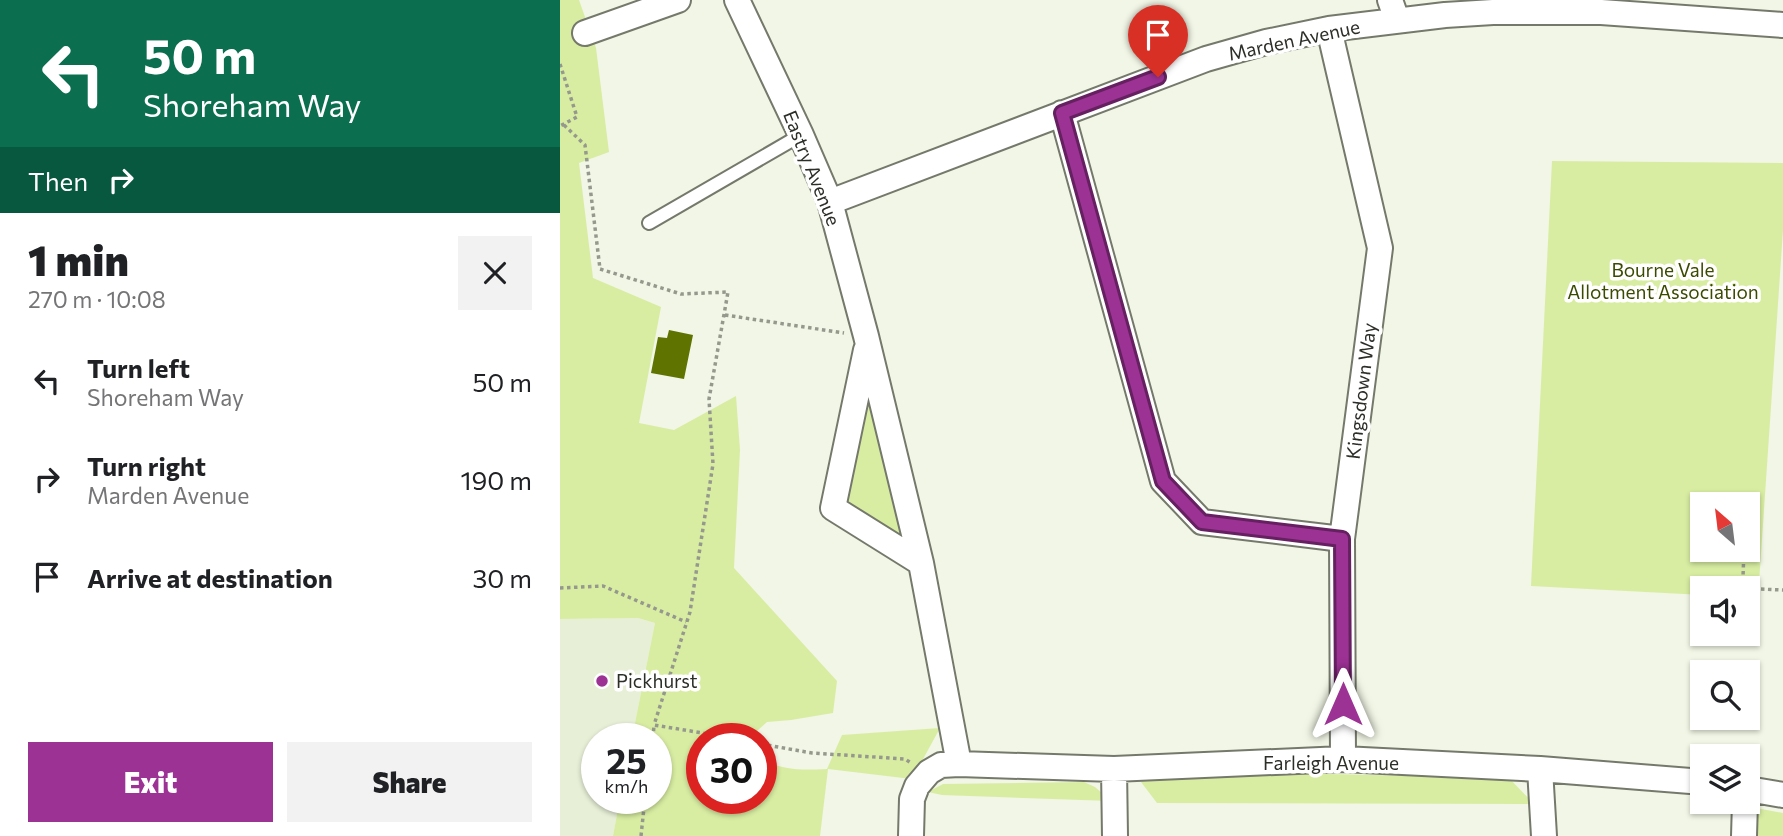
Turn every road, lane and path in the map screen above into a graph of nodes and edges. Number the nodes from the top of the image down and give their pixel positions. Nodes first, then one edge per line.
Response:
1 (678, 0) edge
2 (737, 0) edge
3 (1655, 8) edge
4 (1394, 10) edge
5 (1783, 24) edge
6 (1329, 29) junction
7 (584, 33) dead end
8 (560, 64) edge
9 (1062, 113) junction
10 (562, 126) edge
11 (801, 135) junction
12 (830, 202) junction
13 (649, 223) dead end
14 (725, 315) junction
15 (867, 339) junction
16 (1342, 539) junction
17 (1744, 562) edge
18 (922, 563) junction
19 (560, 589) edge
20 (1783, 590) edge
21 (686, 622) junction
22 (655, 723) edge
23 (777, 747) edge
24 (1343, 759) junction
25 (959, 764) junction
26 (1114, 769) junction
27 (1540, 769) junction
28 (929, 772) junction
29 (1690, 781) edge
30 (1760, 791) edge
31 (1783, 795) edge
32 (643, 814) edge
33 (1745, 814) edge
34 (640, 836) edge
35 (911, 836) edge
36 (1115, 836) edge
37 (1544, 836) edge
38 (1744, 836) edge

1 - 7 street
2 - 11 street, Eastry Avenue
3 - 4 street, Marden Avenue
3 - 5 street, Marden Avenue
4 - 6 street, Marden Avenue
6 - 9 street, Marden Avenue
6 - 16 street, Kingsdown Way
8 - 10 path
9 - 12 street, Marden Avenue
9 - 16 street
10 - 14 path
11 - 12 street, Eastry Avenue
11 - 13 lane
12 - 15 street, Eastry Avenue
14 - 15 path
14 - 21 path
15 - 18 street, Eastry Avenue
15 - 18 street, Eastry Avenue
16 - 24 street, Kingsdown Way
17 - 20 path
18 - 25 street, Eastry Avenue
19 - 21 path
21 - 22 path
23 - 28 path
24 - 26 street, Farleigh Avenue
24 - 27 street, Farleigh Avenue
25 - 26 street, Farleigh Avenue
25 - 28 street, Farleigh Avenue
26 - 36 street
27 - 29 street, Farleigh Avenue
27 - 37 street
28 - 35 street
30 - 31 street
32 - 34 path
33 - 38 street

